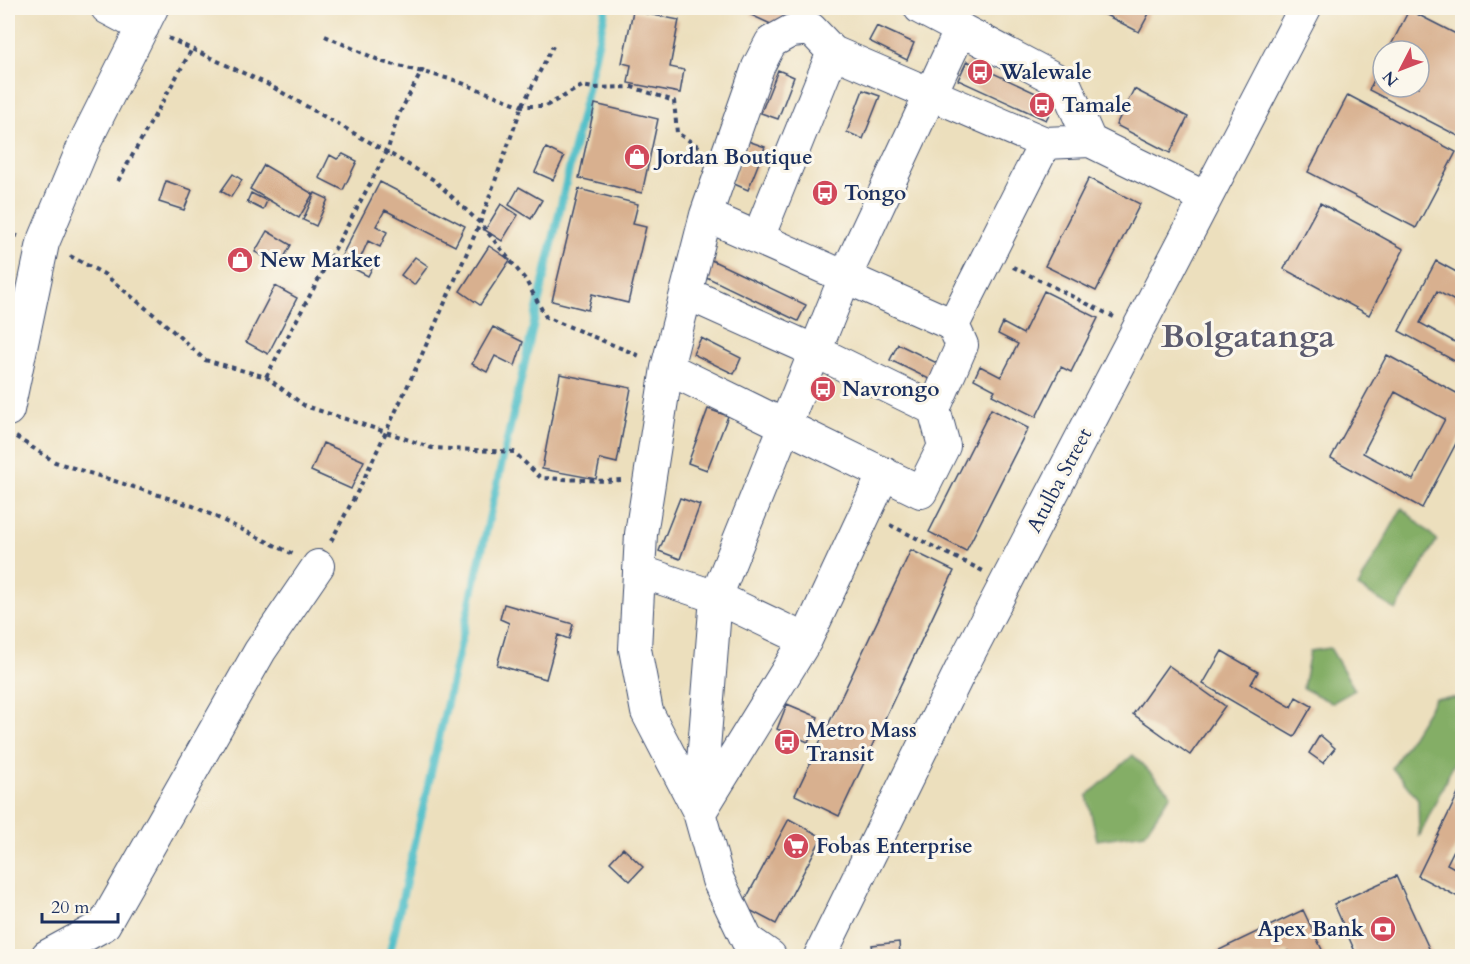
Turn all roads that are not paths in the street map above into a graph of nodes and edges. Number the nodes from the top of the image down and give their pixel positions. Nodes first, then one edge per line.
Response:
1 (107, 8) edge
2 (1305, 8) edge
3 (928, 9) edge
4 (147, 17) edge
5 (961, 28) junction
6 (833, 52) junction
7 (930, 94) junction
8 (1090, 141) junction
9 (1045, 143) junction
10 (1206, 198) junction
11 (706, 215) junction
12 (758, 238) junction
13 (845, 277) junction
14 (686, 293) junction
15 (952, 325) junction
16 (815, 351) junction
17 (668, 368) junction
18 (934, 409) junction
19 (8, 410) edge
20 (785, 426) junction
21 (884, 473) junction
22 (318, 566) road end
23 (639, 571) junction
24 (716, 597) junction
25 (806, 640) junction
26 (699, 812) junction
27 (46, 957) edge
28 (770, 957) edge
29 (820, 957) edge

1 - 4 street
2 - 10 street, Atulba Street
3 - 5 street
4 - 19 street
5 - 7 street
5 - 8 street
6 - 7 street
6 - 11 street
6 - 12 street
7 - 9 street
7 - 13 street
8 - 9 street
8 - 10 street
9 - 15 street
10 - 29 street, Atulba Street
11 - 12 street
11 - 14 street
12 - 13 street
13 - 15 street
13 - 16 street
14 - 16 street
14 - 17 street
15 - 18 street
16 - 18 street
16 - 20 street
17 - 20 street
17 - 23 street
18 - 21 street
20 - 21 street
20 - 24 street
21 - 25 street
22 - 27 street
23 - 24 street
23 - 26 street
24 - 25 street
24 - 26 street
25 - 26 street
26 - 28 street

